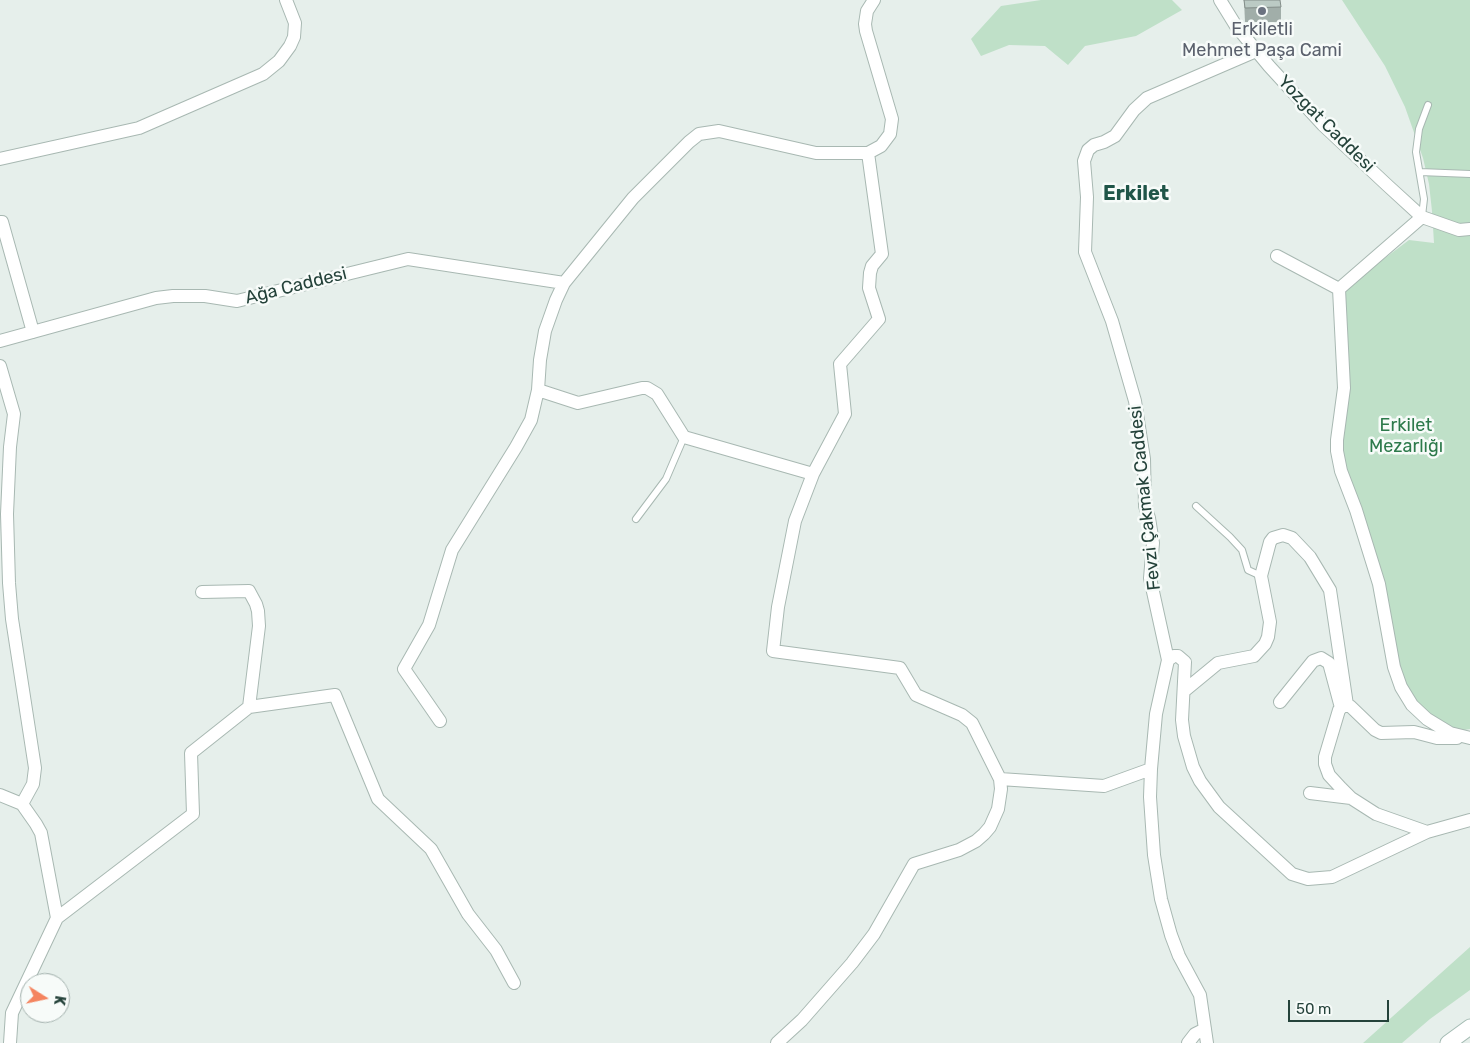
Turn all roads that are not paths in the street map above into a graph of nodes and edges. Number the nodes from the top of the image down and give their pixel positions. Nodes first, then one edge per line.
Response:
1 (286, 0) edge
2 (874, 0) edge
3 (1220, 0) edge
4 (1256, 51) junction
5 (1428, 105) dead end
6 (868, 153) junction
7 (0, 159) edge
8 (1420, 172) junction
9 (1470, 174) edge
10 (1422, 217) junction
11 (0, 222) edge
12 (1464, 230) edge
13 (1470, 239) edge
14 (1277, 256) dead end
15 (564, 284) junction
16 (1339, 289) junction
17 (33, 332) junction
18 (0, 341) edge
19 (0, 366) edge
20 (538, 390) junction
21 (684, 437) junction
22 (814, 474) junction
23 (1196, 506) dead end
24 (636, 519) dead end
25 (1261, 576) junction
26 (202, 592) dead end
27 (1168, 660) junction
28 (1184, 691) junction
29 (1280, 702) dead end
30 (1344, 706) junction
31 (249, 707) junction
32 (440, 721) dead end
33 (1467, 738) edge
34 (1151, 769) junction
35 (1000, 779) junction
36 (1310, 793) dead end
37 (0, 795) edge
38 (1351, 798) junction
39 (22, 804) junction
40 (1470, 820) edge
41 (1427, 832) junction
42 (57, 918) junction
43 (514, 982) dead end
44 (1470, 1026) edge
45 (1205, 1029) junction
46 (10, 1043) edge
47 (777, 1043) edge
48 (1188, 1043) edge
49 (1207, 1043) edge
50 (1448, 1043) edge

1 - 7 street
2 - 6 street
3 - 4 street, Yozgat Caddesi
4 - 10 street, Yozgat Caddesi
4 - 27 street, Fevzi Çakmak Caddesi
5 - 8 lane
6 - 15 street
6 - 22 street
8 - 9 lane
8 - 10 lane
10 - 12 street
10 - 16 street
11 - 17 street
12 - 13 street
14 - 16 street
15 - 17 street, Ağa Caddesi
15 - 20 street
16 - 33 street
17 - 18 street, Ağa Caddesi
19 - 39 street
20 - 21 street
20 - 32 street
21 - 22 street
21 - 24 lane
22 - 35 street
23 - 25 lane
25 - 28 street
25 - 30 street
26 - 31 street
27 - 28 street
27 - 34 street, Fevzi Çakmak Caddesi
28 - 41 street
29 - 30 street
30 - 33 street
30 - 38 street
31 - 42 street
31 - 43 street
34 - 35 street
34 - 45 street, Fevzi Çakmak Caddesi
35 - 47 street
36 - 38 street
37 - 39 street
38 - 41 street
39 - 42 street
40 - 41 street
42 - 46 street
44 - 50 street
45 - 48 street
45 - 49 street, Fevzi Çakmak Caddesi

